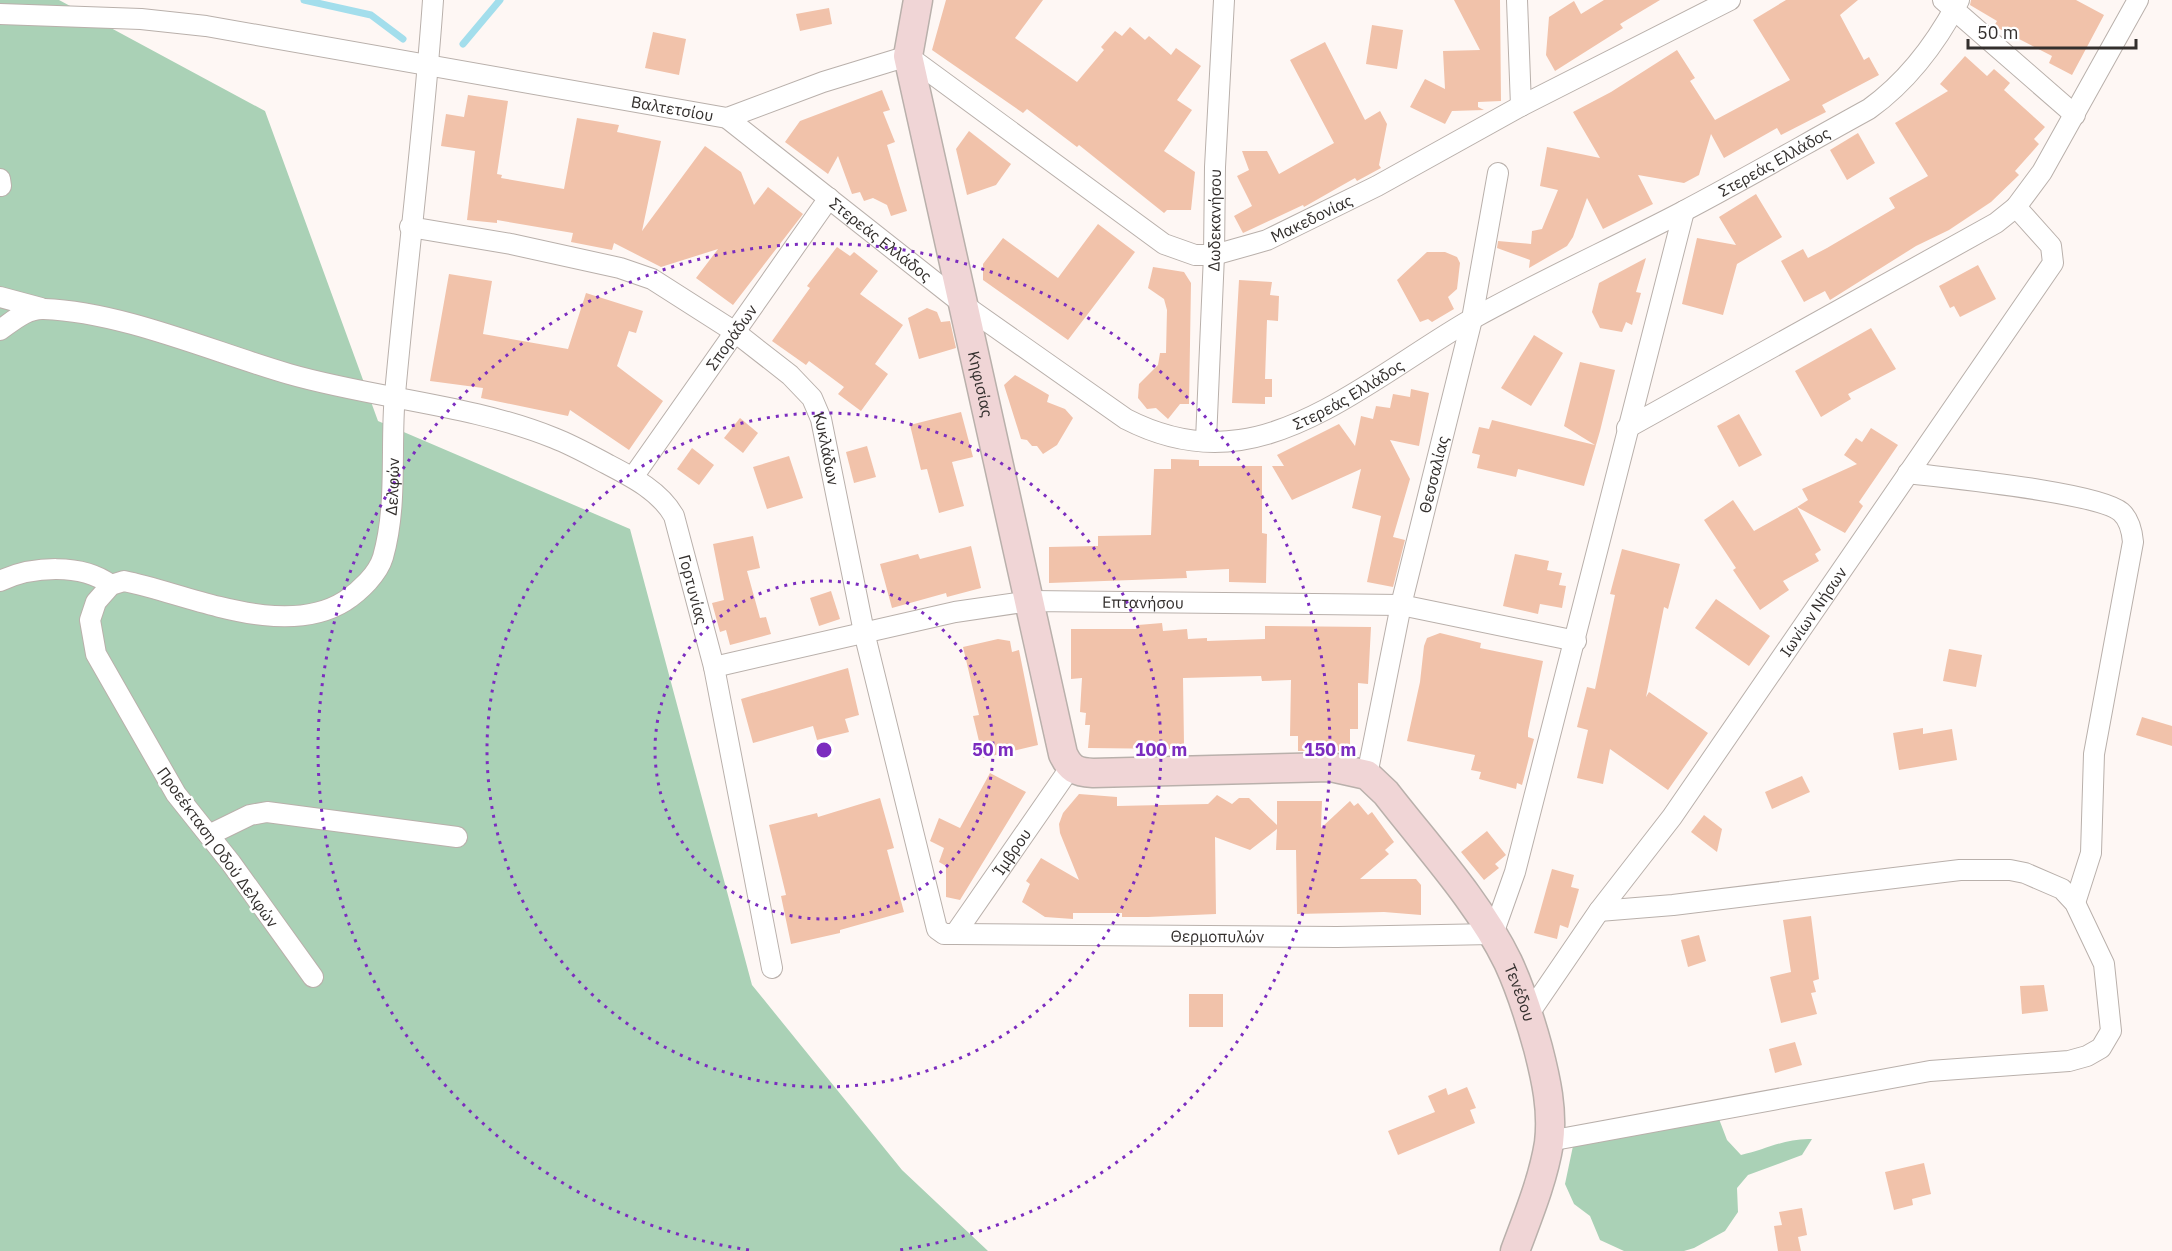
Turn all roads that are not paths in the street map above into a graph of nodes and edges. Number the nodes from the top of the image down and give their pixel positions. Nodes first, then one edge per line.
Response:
1 (433, 0) edge
2 (918, 0) edge
3 (1224, 0) edge
4 (1517, 0) edge
5 (1730, 0) edge
6 (2139, 0) edge
7 (1952, 3) edge
8 (0, 14) edge
9 (908, 56) junction
10 (429, 63) junction
11 (1521, 106) junction
12 (2075, 116) junction
13 (727, 118) junction
14 (1498, 174) dead end
15 (829, 198) junction
16 (2016, 207) junction
17 (1684, 211) junction
18 (410, 226) junction
19 (1214, 255) junction
20 (0, 297) edge
21 (964, 304) junction
22 (41, 308) junction
23 (1472, 319) junction
24 (0, 330) edge
25 (735, 332) junction
26 (394, 398) junction
27 (1627, 428) junction
28 (1206, 440) junction
29 (1908, 473) junction
30 (633, 477) junction
31 (0, 581) edge
32 (111, 585) junction
33 (1030, 601) junction
34 (1401, 605) junction
35 (864, 632) junction
36 (1576, 641) junction
37 (714, 666) junction
38 (1070, 768) junction
39 (1367, 775) junction
40 (209, 835) junction
41 (457, 837) dead end
42 (2075, 903) junction
43 (1599, 911) junction
44 (950, 934) junction
45 (1492, 934) junction
46 (772, 968) dead end
47 (313, 977) dead end
48 (1528, 1015) junction
49 (1549, 1142) junction
50 (1515, 1251) edge

1 - 10 street, Δελφών
2 - 9 street, Κηφισίας
3 - 19 street, Δωδεκανήσου
4 - 11 street
5 - 11 street, Μακεδονίας
6 - 12 street
7 - 12 street
7 - 17 street, Στερεάς Ελλάδος
8 - 10 street, Βαλτετσίου
9 - 13 street, Βαλτετσίου
9 - 19 street, Μακεδονίας
9 - 21 street, Κηφισίας
10 - 13 street, Βαλτετσίου
10 - 18 street, Δελφών
11 - 19 street, Μακεδονίας
12 - 16 street
13 - 15 street, Στερεάς Ελλάδος
14 - 23 street, Θεσσαλίας
15 - 21 street, Στερεάς Ελλάδος
15 - 25 street, Σποράδων
16 - 27 street
16 - 29 street, Ιωνίων Νήσων
17 - 23 street, Στερεάς Ελλάδος
17 - 27 street
18 - 25 street, Κυκλάδων
18 - 26 street, Δελφών
19 - 28 street, Δωδεκανήσου
20 - 22 street, Γορτυνίας
21 - 28 street, Στερεάς Ελλάδος
21 - 33 street, Κηφισίας
22 - 24 street
22 - 26 street, Γορτυνίας
23 - 28 street, Στερεάς Ελλάδος
23 - 34 street, Θεσσαλίας
25 - 30 street, Σποράδων
25 - 35 street, Κυκλάδων
26 - 30 street, Γορτυνίας
26 - 32 street, Δελφών
27 - 36 street
29 - 42 street
29 - 43 street, Ιωνίων Νήσων
30 - 37 street, Γορτυνίας
31 - 32 street, Δελφών
32 - 40 street, Προεέκταση Οδού Δελφών
33 - 34 street, Επτανήσου
33 - 35 street, Επτανήσου
33 - 38 street, Κηφισίας
34 - 36 street, Επτανήσου
34 - 39 street, Θεσσαλίας
35 - 37 street, Επτανήσου
35 - 44 street, Κυκλάδων
36 - 45 street
37 - 46 street, Γορτυνίας
38 - 39 street
38 - 44 street, Ίμβρου
39 - 45 street, Τενέδου
40 - 41 street
40 - 47 street, Προεέκταση Οδού Δελφών
42 - 43 street
42 - 49 street
43 - 48 street, Ιωνίων Νήσων
44 - 45 street, Θερμοπυλών
45 - 48 street, Τενέδου
48 - 49 street, Τενέδου
49 - 50 street, Τενέδου

